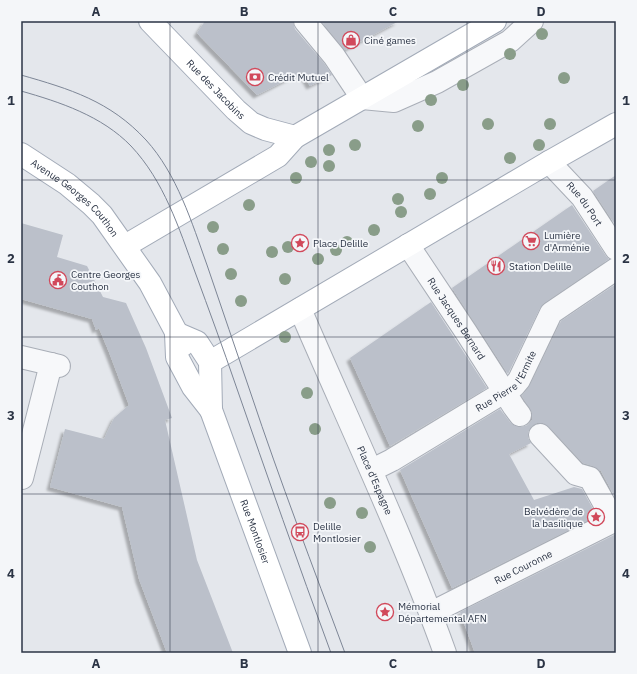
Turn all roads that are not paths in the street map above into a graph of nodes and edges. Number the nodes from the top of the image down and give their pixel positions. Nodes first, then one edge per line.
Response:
1 (150, 21) edge
2 (305, 21) edge
3 (495, 21) edge
4 (532, 21) edge
5 (362, 98) junction
6 (616, 124) edge
7 (295, 137) junction
8 (21, 154) edge
9 (549, 162) junction
10 (408, 245) junction
11 (125, 246) junction
12 (616, 249) edge
13 (616, 269) edge
14 (300, 309) junction
15 (176, 333) junction
16 (21, 357) edge
17 (210, 362) junction
18 (504, 392) junction
19 (211, 410) junction
20 (520, 415) dead end
21 (540, 435) dead end
22 (372, 470) junction
23 (22, 478) edge
24 (615, 521) edge
25 (431, 614) junction
26 (300, 653) edge
27 (445, 653) edge

1 - 7 main road, Rue des Jacobins
2 - 5 street
3 - 5 main road
4 - 5 street
5 - 7 main road
6 - 9 main road
7 - 11 main road
8 - 11 main road, Avenue Georges Couthon
9 - 10 main road
9 - 12 street, Rue du Port
10 - 14 main road
10 - 18 street, Rue Jacques Bernard
11 - 15 main road
13 - 18 street, Rue Pierre l'Ermite
14 - 17 main road
14 - 22 street, Place d'Espagne
15 - 17 main road
15 - 19 main road, Rue Montlosier
16 - 23 street
17 - 19 main road, Rue Montlosier
18 - 20 street, Rue Jacques Bernard
18 - 22 street, Rue Pierre l'Ermite
19 - 26 main road, Rue Montlosier
21 - 24 street
22 - 25 street, Place d'Espagne
24 - 25 street, Rue Couronne
25 - 27 street, Place d'Espagne

